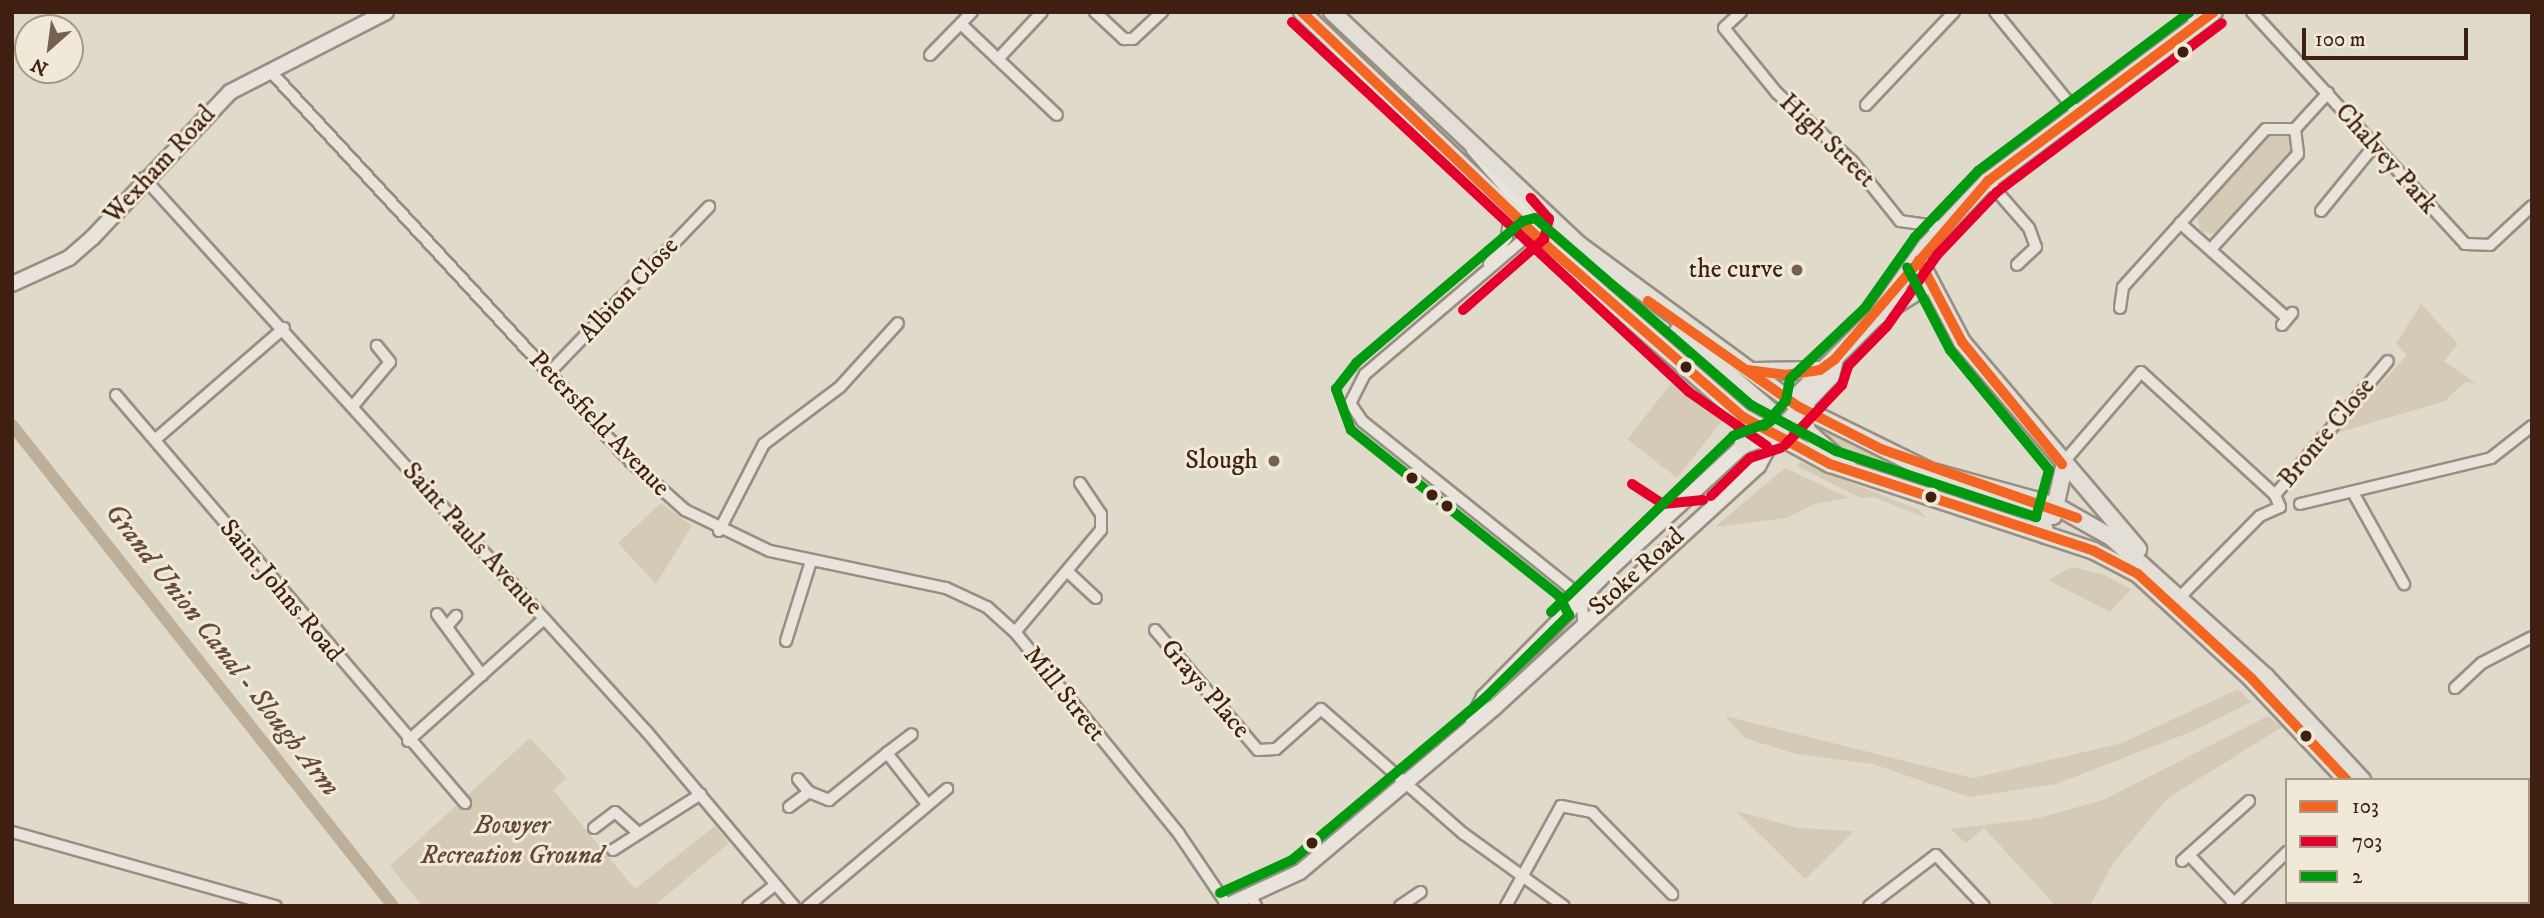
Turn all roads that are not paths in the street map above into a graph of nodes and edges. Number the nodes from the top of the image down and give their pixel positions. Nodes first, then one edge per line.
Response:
1 (386, 12) edge
2 (972, 12) edge
3 (1042, 12) edge
4 (1095, 12) edge
5 (1162, 12) edge
6 (1302, 12) edge
7 (1332, 12) edge
8 (1741, 12) edge
9 (1954, 12) edge
10 (1995, 12) edge
11 (2187, 12) edge
12 (2214, 12) edge
13 (2252, 12) edge
14 (961, 24) junction
15 (2199, 25) junction
16 (930, 55) dead end
17 (998, 59) junction
18 (272, 73) junction
19 (2328, 93) junction
20 (1866, 105) dead end
21 (1057, 115) dead end
22 (2079, 115) junction
23 (2295, 129) junction
24 (1468, 144) junction
25 (2374, 146) junction
26 (145, 178) junction
27 (1988, 181) junction
28 (2532, 206) edge
29 (709, 207) dead end
30 (1510, 210) junction
31 (2320, 211) dead end
32 (2180, 223) junction
33 (1942, 227) junction
34 (1532, 232) junction
35 (2211, 249) junction
36 (1919, 260) junction
37 (2017, 265) dead end
38 (1483, 273) junction
39 (12, 284) edge
40 (1928, 285) junction
41 (2120, 307) dead end
42 (1660, 310) junction
43 (1876, 317) junction
44 (2287, 319) dead end
45 (898, 323) dead end
46 (284, 328) junction
47 (377, 346) dead end
48 (1835, 359) junction
49 (2388, 361) dead end
50 (1820, 370) junction
51 (1747, 371) junction
52 (549, 373) junction
53 (116, 395) dead end
54 (353, 406) junction
55 (1799, 407) junction
56 (1743, 417) junction
57 (2532, 426) edge
58 (1775, 435) junction
59 (157, 438) junction
60 (1743, 446) junction
61 (2063, 465) junction
62 (1849, 468) junction
63 (1929, 471) junction
64 (1080, 483) dead end
65 (2275, 495) junction
66 (2355, 495) junction
67 (2300, 504) dead end
68 (2056, 506) junction
69 (719, 531) junction
70 (2046, 535) junction
71 (811, 561) junction
72 (2153, 570) junction
73 (1068, 572) junction
74 (2404, 584) dead end
75 (2181, 596) junction
76 (1096, 598) dead end
77 (1583, 600) junction
78 (437, 614) dead end
79 (544, 619) junction
80 (1581, 623) junction
81 (1155, 630) dead end
82 (1015, 632) junction
83 (2532, 637) edge
84 (786, 641) dead end
85 (482, 675) junction
86 (2260, 679) junction
87 (2455, 688) dead end
88 (1489, 702) junction
89 (912, 734) dead end
90 (408, 741) junction
91 (887, 753) junction
92 (2355, 777) edge
93 (798, 779) dead end
94 (1404, 782) junction
95 (947, 789) dead end
96 (808, 792) junction
97 (701, 794) junction
98 (2249, 801) dead end
99 (464, 803) dead end
100 (927, 804) junction
101 (789, 807) dead end
102 (594, 828) dead end
103 (12, 832) edge
104 (637, 832) junction
105 (613, 850) dead end
106 (2285, 855) edge
107 (1523, 877) junction
108 (775, 885) junction
109 (1421, 892) dead end
110 (1672, 894) dead end
111 (1253, 901) edge
112 (2233, 904) edge
113 (276, 906) edge
114 (748, 906) edge
115 (793, 906) edge
116 (808, 906) edge
117 (1227, 906) edge
118 (1400, 906) edge
119 (1506, 906) edge
120 (1564, 906) edge
121 (1869, 906) edge
122 (1984, 906) edge

1 - 18 main road, Wexham Road
2 - 14 street
3 - 17 street
4 - 5 street
6 - 30 main road
7 - 24 main road
8 - 33 street, High Street
9 - 20 street
10 - 22 street
11 - 15 street
12 - 15 main road
13 - 19 street, Chalvey Park
14 - 16 street
14 - 17 street
15 - 22 main road
17 - 21 street
18 - 26 main road, Wexham Road
18 - 52 street, Petersfield Avenue
19 - 23 street
19 - 25 street, Chalvey Park
22 - 27 main road
23 - 32 street
23 - 35 street
24 - 34 street
24 - 42 main road
25 - 28 street, Chalvey Park
25 - 31 street
26 - 39 main road, Wexham Road
26 - 46 street, Saint Pauls Avenue
27 - 33 main road
27 - 37 street
29 - 52 street, Albion Close
30 - 34 main road
30 - 38 street
32 - 35 street
32 - 41 street
33 - 36 main road
34 - 38 street
34 - 56 main road
35 - 44 street
36 - 40 main road
36 - 43 main road
38 - 77 street
40 - 43 main road
40 - 61 main road
42 - 51 main road
42 - 58 main road
43 - 48 main road
45 - 69 street
46 - 54 street, Saint Pauls Avenue
46 - 59 street
47 - 54 street
48 - 50 main road
48 - 55 main road
49 - 65 street, Bronte Close
50 - 51 main road
50 - 55 main road
51 - 55 main road
52 - 69 street, Petersfield Avenue
53 - 59 street, Saint Johns Road
54 - 79 street, Saint Pauls Avenue
55 - 58 main road
55 - 62 main road
55 - 63 main road
56 - 58 main road
56 - 60 main road
57 - 66 street
58 - 60 main road, Stoke Road
58 - 62 main road
58 - 80 main road, Stoke Road
59 - 90 street, Saint Johns Road
60 - 77 main road, Stoke Road
61 - 65 street
61 - 68 main road
61 - 72 main road
62 - 70 main road
63 - 68 main road
63 - 70 main road
64 - 73 street, Mill Street
65 - 75 street, Bronte Close
66 - 67 street
66 - 74 street
68 - 70 main road
68 - 72 main road
69 - 71 street, Petersfield Avenue
70 - 86 main road
71 - 82 street, Petersfield Avenue
71 - 84 street
72 - 75 main road
73 - 76 street
73 - 82 street, Mill Street
75 - 86 main road
77 - 80 street
77 - 88 main road, Stoke Road
78 - 85 street
79 - 85 street
79 - 97 street, Saint Pauls Avenue
80 - 88 main road, Stoke Road
81 - 94 street, Grays Place
82 - 117 street, Mill Street
83 - 87 street
85 - 90 street
86 - 92 main road
88 - 94 main road, Stoke Road
89 - 91 street
90 - 99 street, Saint Johns Road
91 - 96 street
91 - 100 street
93 - 96 street
94 - 107 street
94 - 111 main road, Stoke Road
95 - 100 street
96 - 101 street
97 - 104 street
97 - 108 street, Saint Pauls Avenue
98 - 112 street
100 - 116 street
102 - 104 street
103 - 113 street
104 - 105 street
106 - 112 street
107 - 110 street
107 - 119 street
107 - 120 street
108 - 114 street
108 - 115 street, Saint Pauls Avenue
109 - 118 street
111 - 117 main road, Stoke Road
121 - 122 street

